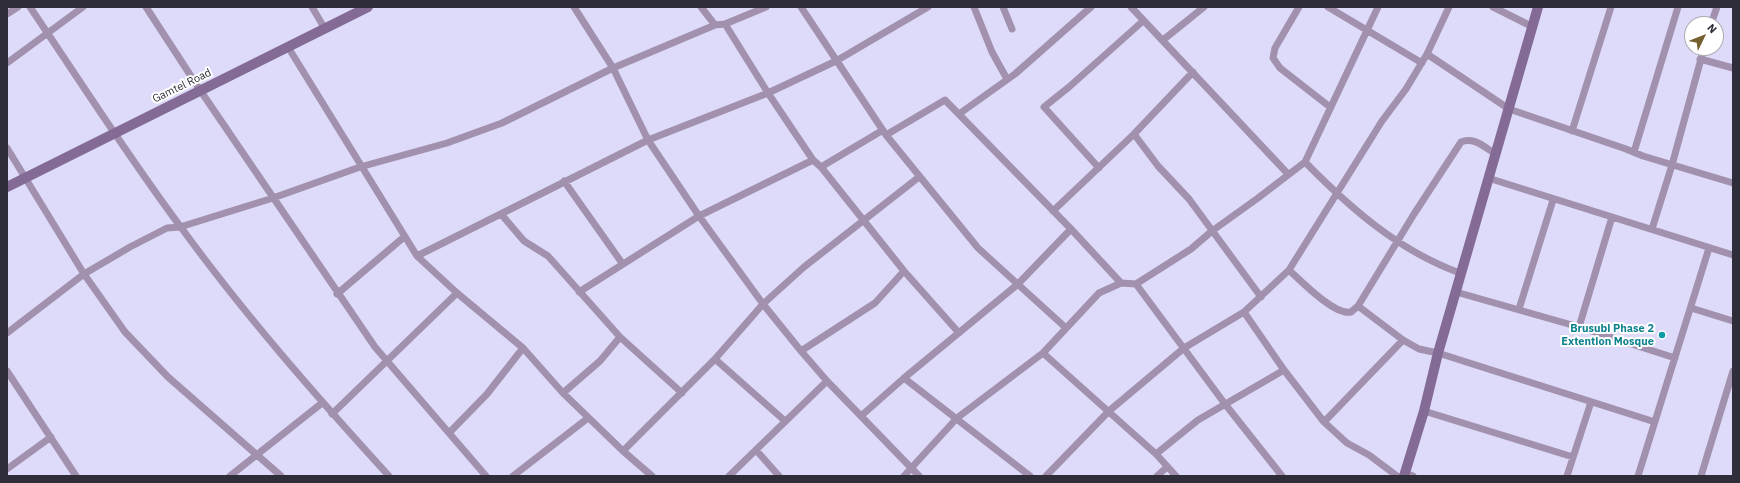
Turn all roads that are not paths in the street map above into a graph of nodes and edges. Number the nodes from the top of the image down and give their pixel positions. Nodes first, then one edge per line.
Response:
1 (18, 7) edge
2 (30, 7) edge
3 (83, 7) edge
4 (146, 7) edge
5 (312, 7) edge
6 (368, 7) edge
7 (574, 7) edge
8 (701, 7) edge
9 (766, 7) edge
10 (801, 7) edge
11 (928, 7) edge
12 (974, 7) edge
13 (1004, 7) edge
14 (1091, 7) edge
15 (1130, 7) edge
16 (1204, 7) edge
17 (1299, 7) edge
18 (1328, 7) edge
19 (1378, 7) edge
20 (1449, 7) edge
21 (1493, 7) edge
22 (1538, 7) edge
23 (1611, 7) edge
24 (1678, 7) edge
25 (7, 14) edge
26 (1143, 20) junction
27 (725, 24) junction
28 (715, 25) junction
29 (1533, 27) junction
30 (325, 29) junction
31 (1012, 29) dead end
32 (1368, 31) junction
33 (47, 32) junction
34 (1163, 40) junction
35 (288, 47) junction
36 (1428, 54) junction
37 (1701, 56) edge
38 (1700, 59) junction
39 (836, 61) junction
40 (7, 63) edge
41 (1422, 63) junction
42 (613, 68) junction
43 (1733, 68) edge
44 (1193, 72) junction
45 (1007, 79) junction
46 (200, 90) junction
47 (768, 93) junction
48 (1330, 108) junction
49 (1509, 109) junction
50 (959, 114) junction
51 (1572, 131) junction
52 (885, 132) junction
53 (113, 133) junction
54 (1134, 134) junction
55 (648, 140) junction
56 (7, 148) edge
57 (1634, 152) junction
58 (1496, 154) junction
59 (814, 160) junction
60 (1305, 162) junction
61 (1672, 165) junction
62 (360, 167) junction
63 (821, 167) junction
64 (1099, 168) junction
65 (1288, 174) junction
66 (919, 177) junction
67 (26, 178) junction
68 (1488, 178) junction
69 (564, 181) junction
70 (1732, 181) edge
71 (7, 187) edge
72 (1337, 195) junction
73 (273, 198) junction
74 (1553, 200) junction
75 (1053, 211) junction
76 (501, 214) junction
77 (700, 216) junction
78 (1612, 217) junction
79 (864, 219) junction
80 (180, 227) junction
81 (1071, 229) junction
82 (1652, 229) junction
83 (1212, 231) junction
84 (404, 237) junction
85 (1398, 242) junction
86 (1709, 248) junction
87 (1733, 255) edge
88 (417, 256) junction
89 (622, 263) junction
90 (1289, 270) junction
91 (904, 271) junction
92 (1460, 273) junction
93 (84, 274) junction
94 (1121, 283) junction
95 (1018, 284) junction
96 (1136, 284) junction
97 (579, 292) junction
98 (1456, 292) junction
99 (457, 293) junction
100 (337, 294) junction
101 (1261, 297) junction
102 (763, 304) junction
103 (1358, 306) junction
104 (1691, 308) junction
105 (1519, 309) junction
106 (1244, 312) junction
107 (1733, 321) edge
108 (1579, 327) junction
109 (1066, 328) junction
110 (7, 333) edge
111 (960, 333) junction
112 (620, 337) junction
113 (1404, 340) junction
114 (522, 348) junction
115 (1184, 348) junction
116 (801, 351) junction
117 (1043, 353) junction
118 (1438, 353) junction
119 (1675, 358) junction
120 (715, 360) junction
121 (388, 361) junction
122 (1284, 370) junction
123 (7, 371) edge
124 (1733, 372) edge
125 (904, 378) junction
126 (827, 381) junction
127 (682, 393) junction
128 (563, 394) junction
129 (1591, 402) junction
130 (322, 403) junction
131 (1225, 404) junction
132 (1109, 411) junction
133 (1424, 411) junction
134 (332, 414) junction
135 (861, 416) junction
136 (588, 418) junction
137 (957, 418) junction
138 (784, 421) junction
139 (1324, 422) junction
140 (1655, 422) junction
141 (449, 433) junction
142 (51, 437) junction
143 (756, 450) junction
144 (623, 451) junction
145 (1156, 454) junction
146 (256, 455) junction
147 (1573, 457) junction
148 (1167, 467) junction
149 (7, 469) edge
150 (912, 469) junction
151 (1405, 475) edge
152 (76, 476) edge
153 (230, 476) edge
154 (282, 476) edge
155 (389, 476) edge
156 (486, 476) edge
157 (513, 476) edge
158 (652, 476) edge
159 (729, 476) edge
160 (779, 476) edge
161 (904, 476) edge
162 (919, 476) edge
163 (1030, 476) edge
164 (1046, 476) edge
165 (1157, 476) edge
166 (1176, 476) edge
167 (1282, 476) edge
168 (1567, 476) edge
169 (1638, 476) edge
170 (1701, 476) edge

1 - 25 street
2 - 33 street
3 - 33 street
4 - 46 street
5 - 30 street
6 - 30 street, Gamtel Road
7 - 42 street
8 - 28 street
9 - 27 street
10 - 39 street
11 - 39 street
12 - 45 street
13 - 31 street
14 - 45 street
15 - 26 street
16 - 34 street
17 - 48 street
18 - 32 street
19 - 32 street
20 - 36 street
21 - 29 street
22 - 29 street
23 - 51 street
24 - 57 street
26 - 34 street
26 - 64 street
27 - 28 street
27 - 47 street
28 - 42 street
29 - 49 street
30 - 35 street, Gamtel Road
32 - 41 street
32 - 48 street
33 - 40 street
33 - 53 street
34 - 44 street
35 - 46 street, Gamtel Road
35 - 62 street
36 - 41 street
36 - 49 street
37 - 38 street
38 - 43 street
38 - 61 street
39 - 47 street
39 - 52 street
41 - 72 street
42 - 55 street
42 - 62 street
44 - 54 street
44 - 65 street
45 - 50 street
46 - 53 street, Gamtel Road
46 - 73 street
47 - 55 street
47 - 59 street
48 - 60 street
49 - 51 street
49 - 58 street
50 - 52 street
50 - 75 street
51 - 57 street
52 - 63 street
52 - 66 street
53 - 67 street, Gamtel Road
53 - 80 street
54 - 64 street
54 - 83 street
55 - 69 street
55 - 77 street
56 - 67 street
57 - 61 street
58 - 68 street
58 - 85 street
59 - 63 street
59 - 77 street
60 - 65 street
60 - 72 street
61 - 70 street
61 - 82 street
62 - 73 street
62 - 84 street
63 - 79 street
64 - 75 street
65 - 83 street
66 - 79 street
66 - 95 street
67 - 71 street, Gamtel Road
67 - 93 street
68 - 74 street
68 - 92 street
69 - 76 street
69 - 89 street
72 - 85 street
72 - 90 street
73 - 80 street
73 - 100 street
74 - 78 street
74 - 105 street
75 - 81 street
76 - 88 street
76 - 97 street
77 - 89 street
77 - 102 street
78 - 82 street
78 - 108 street
79 - 91 street
79 - 102 street
80 - 93 street
80 - 130 street
81 - 94 street
81 - 95 street
82 - 86 street
83 - 96 street
83 - 101 street
84 - 88 street
84 - 100 street
85 - 92 street
85 - 103 street
86 - 87 street
86 - 104 street
88 - 99 street
89 - 97 street
90 - 101 street
90 - 103 street
91 - 111 street
91 - 116 street
92 - 98 street
93 - 110 street
93 - 146 street
94 - 96 street
94 - 109 street
95 - 109 street
95 - 111 street
96 - 115 street
97 - 112 street
98 - 105 street
98 - 118 street
99 - 114 street
99 - 121 street
100 - 121 street
101 - 106 street
102 - 116 street
102 - 120 street
103 - 113 street
104 - 107 street
104 - 119 street
105 - 108 street
106 - 115 street
106 - 122 street
108 - 119 street
109 - 117 street
111 - 125 street
112 - 127 street
112 - 128 street
113 - 118 street
113 - 139 street
114 - 128 street
114 - 141 street
115 - 131 street
115 - 132 street
116 - 126 street
117 - 132 street
117 - 137 street
118 - 129 street
118 - 133 street
119 - 140 street
120 - 127 street
120 - 138 street
121 - 134 street
121 - 141 street
122 - 131 street
122 - 139 street
123 - 142 street
124 - 170 street
125 - 135 street
125 - 137 street
126 - 135 street
126 - 138 street
127 - 144 street
128 - 136 street
129 - 140 street
129 - 147 street
130 - 134 street
130 - 146 street
131 - 145 street
131 - 167 street
132 - 145 street
132 - 164 street
133 - 147 street
133 - 151 street
134 - 155 street
135 - 150 street
136 - 144 street
136 - 157 street
137 - 150 street
137 - 163 street
138 - 143 street
139 - 151 street
140 - 169 street
141 - 156 street
142 - 149 street
142 - 152 street
143 - 159 street
143 - 160 street
144 - 158 street
145 - 148 street
146 - 153 street
146 - 154 street
147 - 168 street
148 - 165 street
148 - 166 street
150 - 161 street
150 - 162 street

